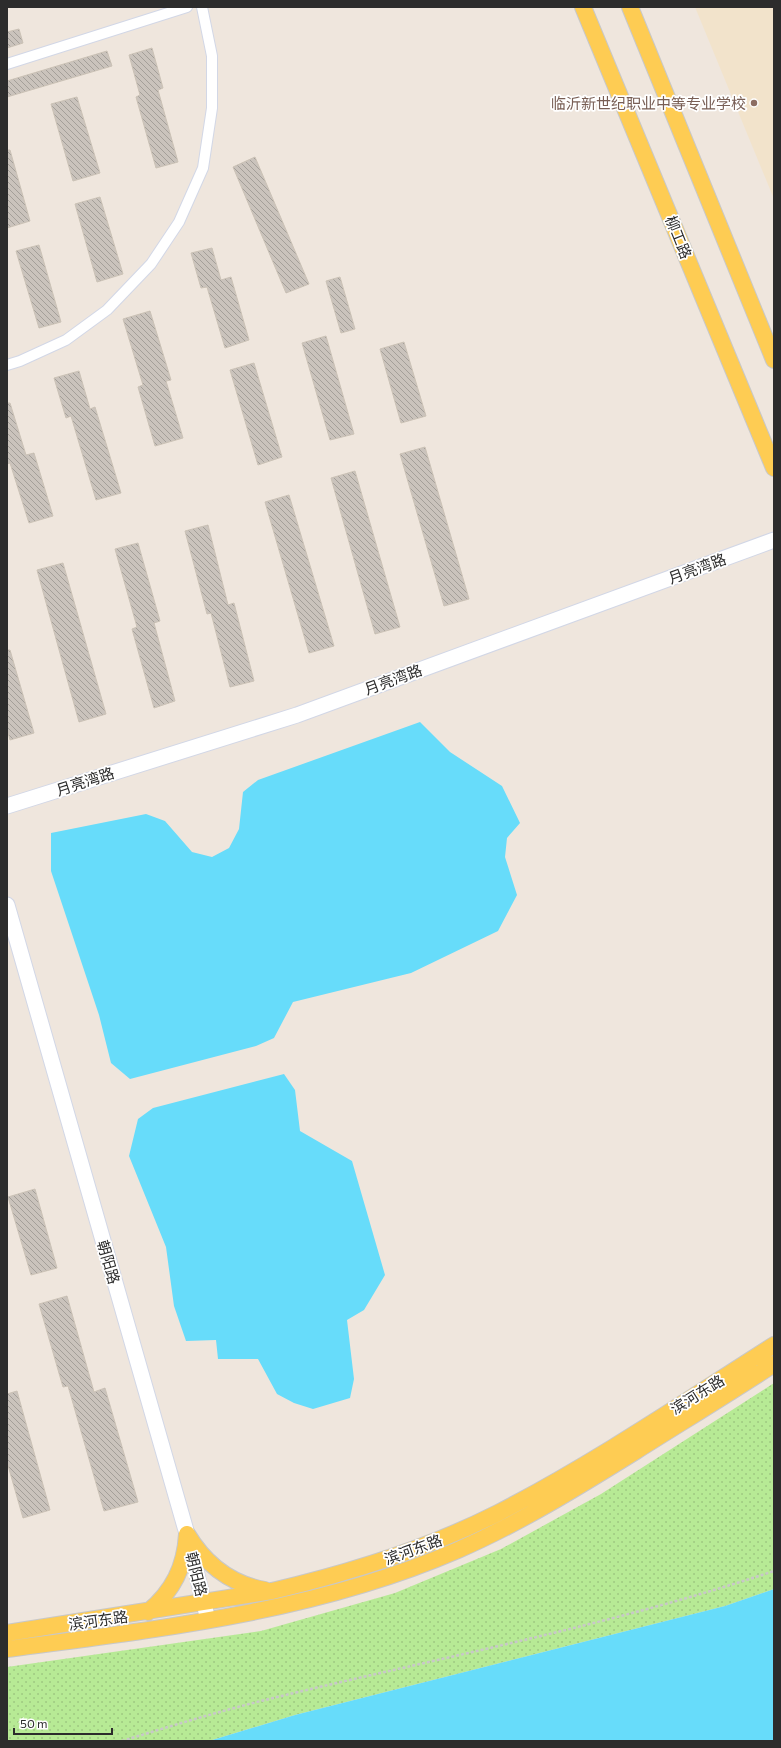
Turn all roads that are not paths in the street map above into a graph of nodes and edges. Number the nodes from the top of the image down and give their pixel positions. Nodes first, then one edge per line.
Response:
1 (188, 7) edge
2 (202, 7) edge
3 (583, 7) edge
4 (630, 7) edge
5 (7, 64) edge
6 (774, 360) edge
7 (7, 365) edge
8 (774, 468) edge
9 (774, 540) edge
10 (7, 806) edge
11 (7, 905) edge
12 (774, 1344) edge
13 (774, 1364) edge
14 (187, 1534) junction
15 (272, 1591) junction
16 (204, 1603) junction
17 (148, 1612) junction
18 (208, 1620) junction
19 (7, 1633) edge
20 (7, 1649) edge

1 - 5 street
2 - 7 street
3 - 8 main road, 柳工路
4 - 6 main road
9 - 10 street, 月亮湾路
11 - 14 street, 朝阳路
12 - 15 main road, 滨河东路
13 - 18 main road, 滨河东路
14 - 15 main road
14 - 16 street, 朝阳路
14 - 17 main road
15 - 16 main road, 滨河东路
16 - 17 main road, 滨河东路
16 - 18 street, 朝阳路
17 - 19 main road, 滨河东路
18 - 20 main road, 滨河东路

